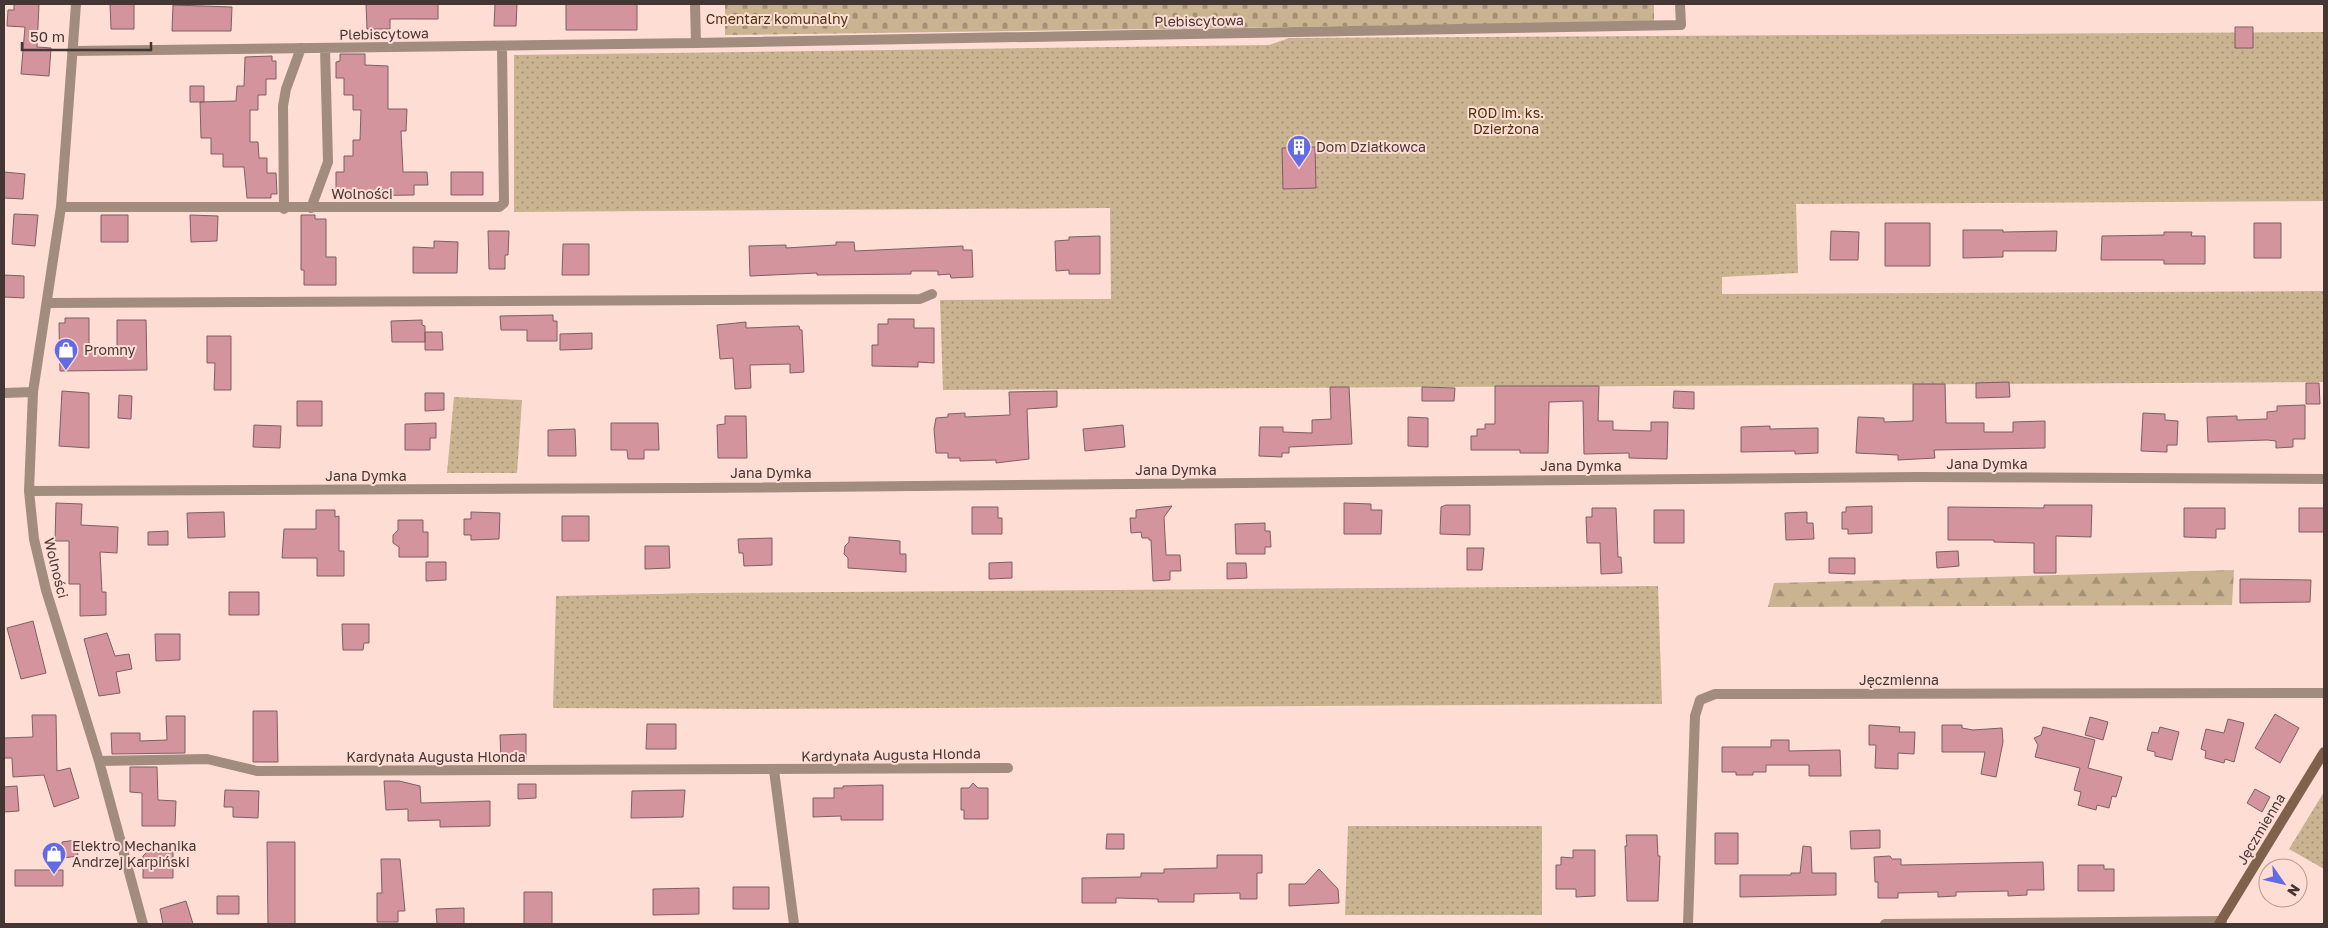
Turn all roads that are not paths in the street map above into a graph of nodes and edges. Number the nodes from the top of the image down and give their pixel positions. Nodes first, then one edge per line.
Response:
1 (76, 4) edge
2 (695, 4) edge
3 (1680, 4) edge
4 (696, 43) junction
5 (502, 46) junction
6 (301, 48) junction
7 (325, 48) junction
8 (72, 51) junction
9 (61, 207) junction
10 (311, 208) junction
11 (284, 209) junction
12 (932, 294) dead end
13 (48, 303) junction
14 (33, 392) junction
15 (4, 393) edge
16 (2324, 480) edge
17 (29, 491) junction
18 (2324, 693) edge
19 (2324, 752) edge
20 (99, 761) junction
21 (1008, 768) dead end
22 (774, 770) junction
23 (2221, 922) edge
24 (144, 924) edge
25 (794, 924) edge
26 (1688, 924) edge
27 (1885, 924) edge

1 - 8 street, Wolności
2 - 4 street
3 - 4 street, Plebiscytowa
4 - 5 street, Plebiscytowa
5 - 7 street, Plebiscytowa
5 - 10 street, Wolności
6 - 7 street, Plebiscytowa
6 - 8 street, Plebiscytowa
6 - 11 street
7 - 10 street
8 - 9 street, Wolności
9 - 11 street, Wolności
9 - 13 street, Wolności
10 - 11 street, Wolności
12 - 13 street
13 - 14 street, Wolności
14 - 15 street
14 - 17 street, Wolności
16 - 17 street, Jana Dymka
17 - 20 street, Wolności
18 - 26 street, Jęczmienna
19 - 23 street, Jęczmienna
20 - 22 street, Kardynała Augusta Hlonda
20 - 24 street, Wolności
21 - 22 street, Kardynała Augusta Hlonda
22 - 25 street
23 - 27 street, Jęczmienna

